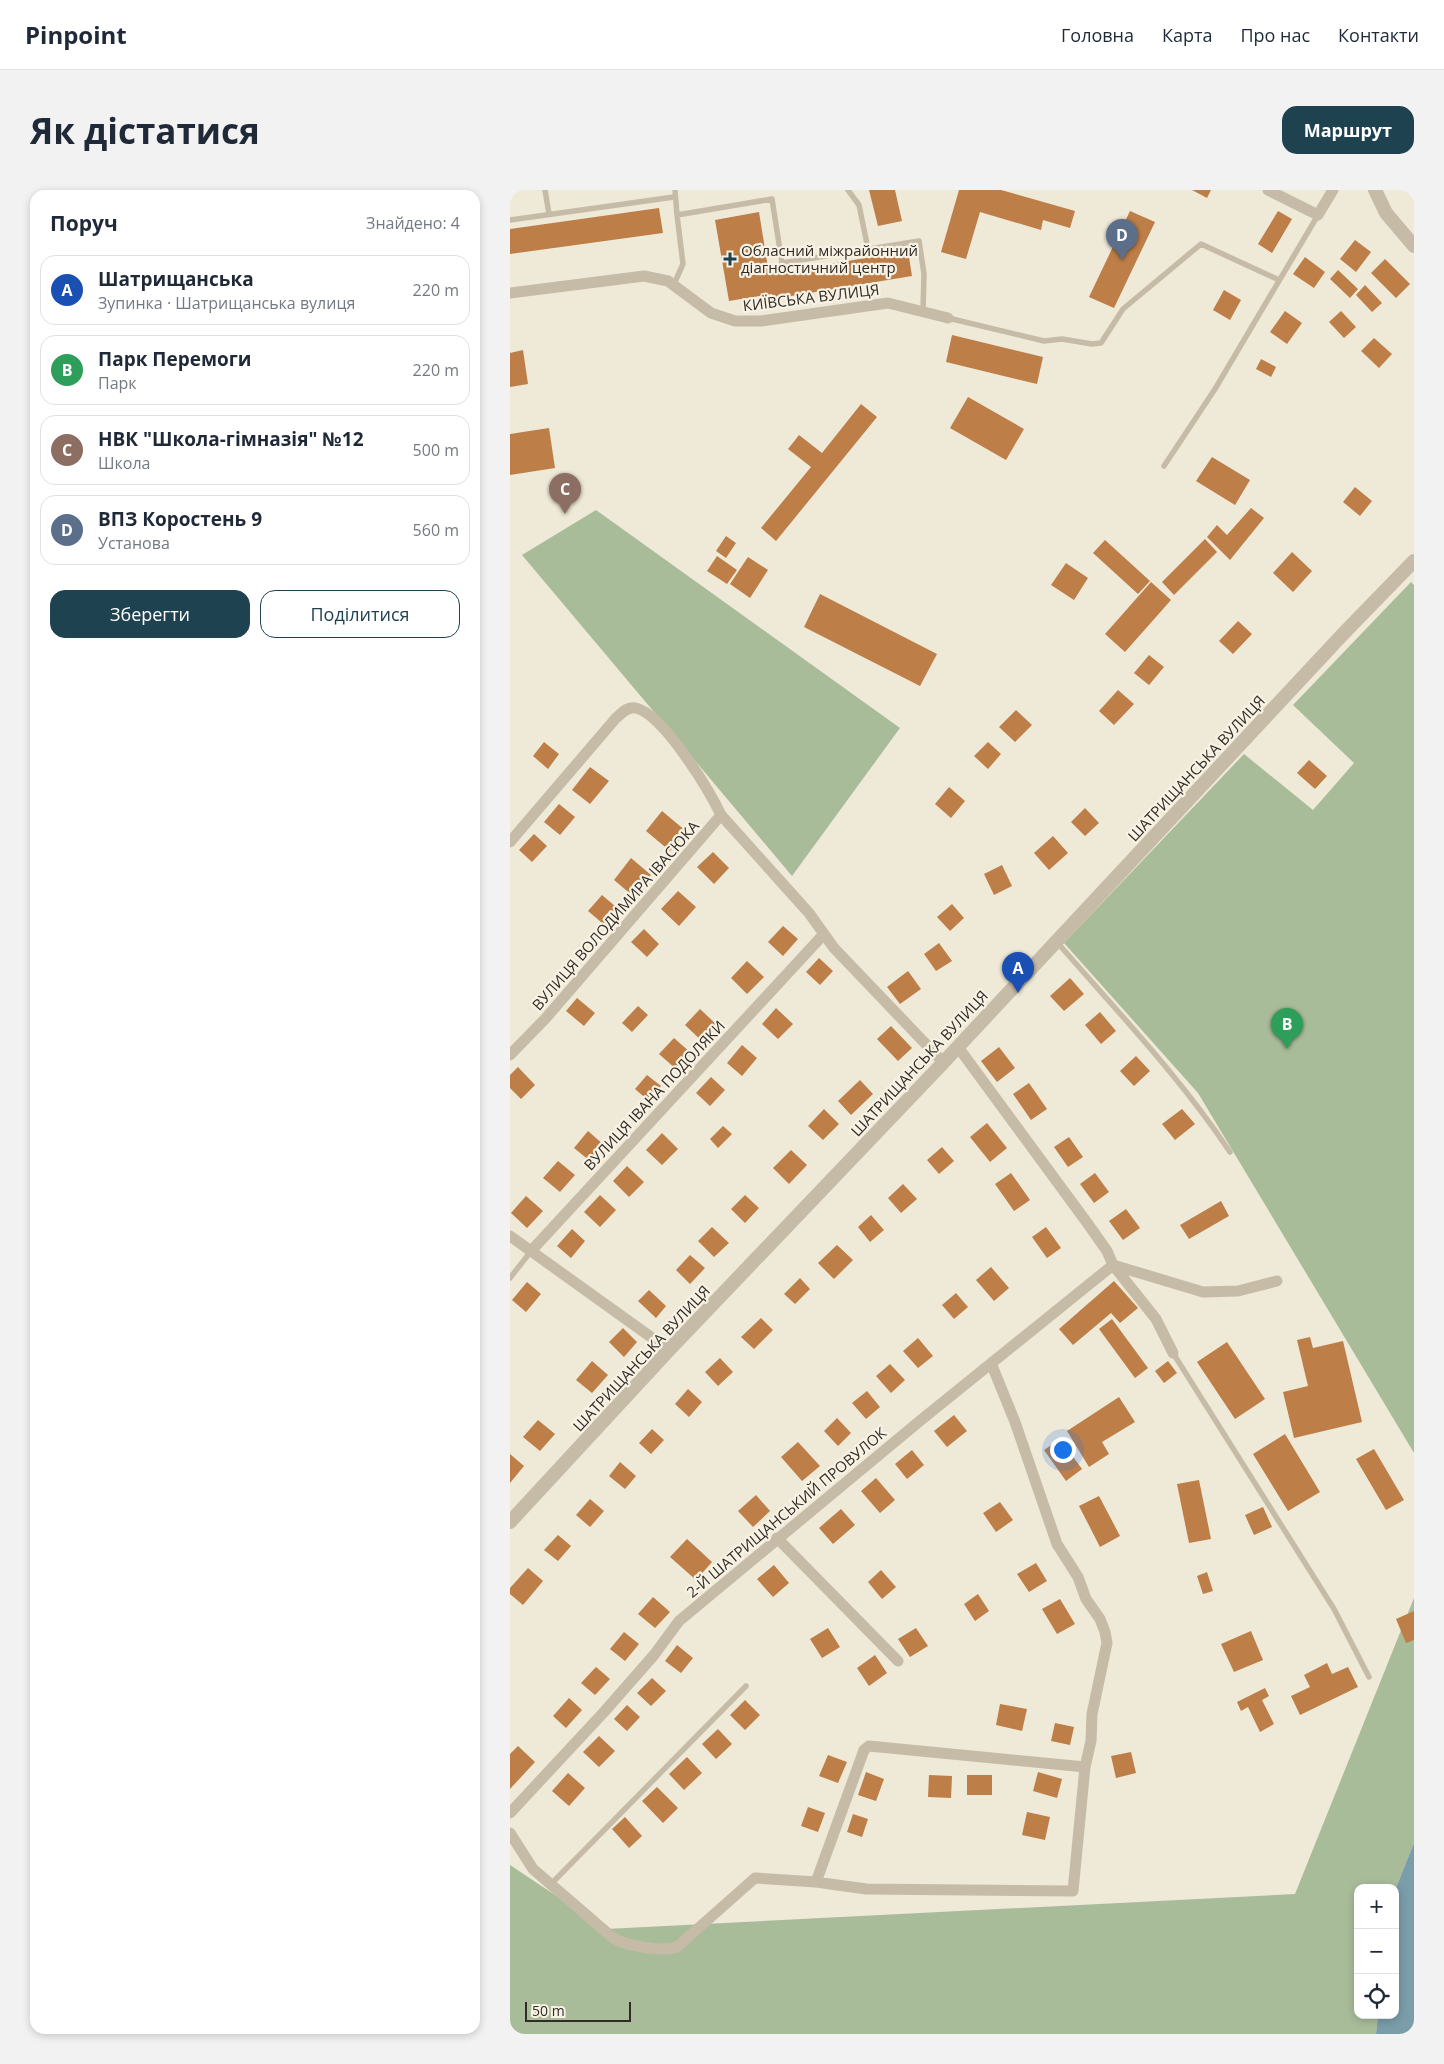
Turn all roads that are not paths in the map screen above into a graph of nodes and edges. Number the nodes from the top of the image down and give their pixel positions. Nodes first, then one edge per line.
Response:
1 (545, 190) edge
2 (675, 190) edge
3 (848, 190) edge
4 (1268, 190) edge
5 (1332, 190) edge
6 (1366, 190) edge
7 (1376, 190) edge
8 (674, 197) junction
9 (1386, 213) junction
10 (549, 214) junction
11 (677, 215) junction
12 (1318, 215) junction
13 (510, 220) edge
14 (1414, 246) edge
15 (868, 249) junction
16 (1279, 280) junction
17 (674, 284) junction
18 (510, 293) edge
19 (923, 311) junction
20 (948, 318) joint
21 (1164, 466) dead end
22 (1414, 561) edge
23 (722, 815) junction
24 (510, 842) edge
25 (823, 936) junction
26 (1056, 941) junction
27 (958, 1047) junction
28 (510, 1055) edge
29 (944, 1063) junction
30 (1230, 1152) dead end
31 (510, 1236) edge
32 (532, 1250) junction
33 (1112, 1265) junction
34 (510, 1278) edge
35 (1277, 1281) dead end
36 (669, 1350) junction
37 (1173, 1353) joint
38 (991, 1362) junction
39 (510, 1522) edge
40 (777, 1538) junction
41 (898, 1661) dead end
42 (1369, 1677) dead end
43 (746, 1686) dead end
44 (1085, 1767) junction
45 (510, 1813) edge
46 (510, 1833) edge
47 (816, 1882) junction
48 (550, 1885) junction

1 - 10 lane
2 - 8 lane
3 - 15 lane
4 - 12 street
5 - 12 street
6 - 9 street
7 - 9 street
8 - 10 lane
8 - 11 lane
9 - 14 street
10 - 13 lane
11 - 15 lane
11 - 17 lane
12 - 16 lane
15 - 19 lane
16 - 20 lane
16 - 21 lane
17 - 18 street, КИЇВСЬКА ВУЛИЦЯ
17 - 19 street, КИЇВСЬКА ВУЛИЦЯ
19 - 20 street, КИЇВСЬКА ВУЛИЦЯ
22 - 26 street, ШАТРИЩАНСЬКА ВУЛИЦЯ
23 - 24 street
23 - 25 street
23 - 28 street, ВУЛИЦЯ ВОЛОДИМИРА ІВАСЮКА
25 - 29 street
25 - 32 street, ВУЛИЦЯ ІВАНА ПОДОЛЯКИ
26 - 27 street, ШАТРИЩАНСЬКА ВУЛИЦЯ
26 - 30 lane
27 - 29 street, ШАТРИЩАНСЬКА ВУЛИЦЯ
27 - 33 street
29 - 36 street, ШАТРИЩАНСЬКА ВУЛИЦЯ
31 - 32 street
32 - 34 lane, ВУЛИЦЯ ІВАНА ПОДОЛЯКИ
32 - 36 street
33 - 35 street
33 - 37 street
33 - 38 street, 2-Й ШАТРИЩАНСЬКИЙ ПРОВУЛОК
36 - 39 street, ШАТРИЩАНСЬКА ВУЛИЦЯ
37 - 42 lane
38 - 40 street, 2-Й ШАТРИЩАНСЬКИЙ ПРОВУЛОК
38 - 44 street
40 - 41 street
40 - 45 street, 2-Й ШАТРИЩАНСЬКИЙ ПРОВУЛОК
43 - 48 lane
44 - 47 street
44 - 47 street
46 - 48 street
47 - 48 street

